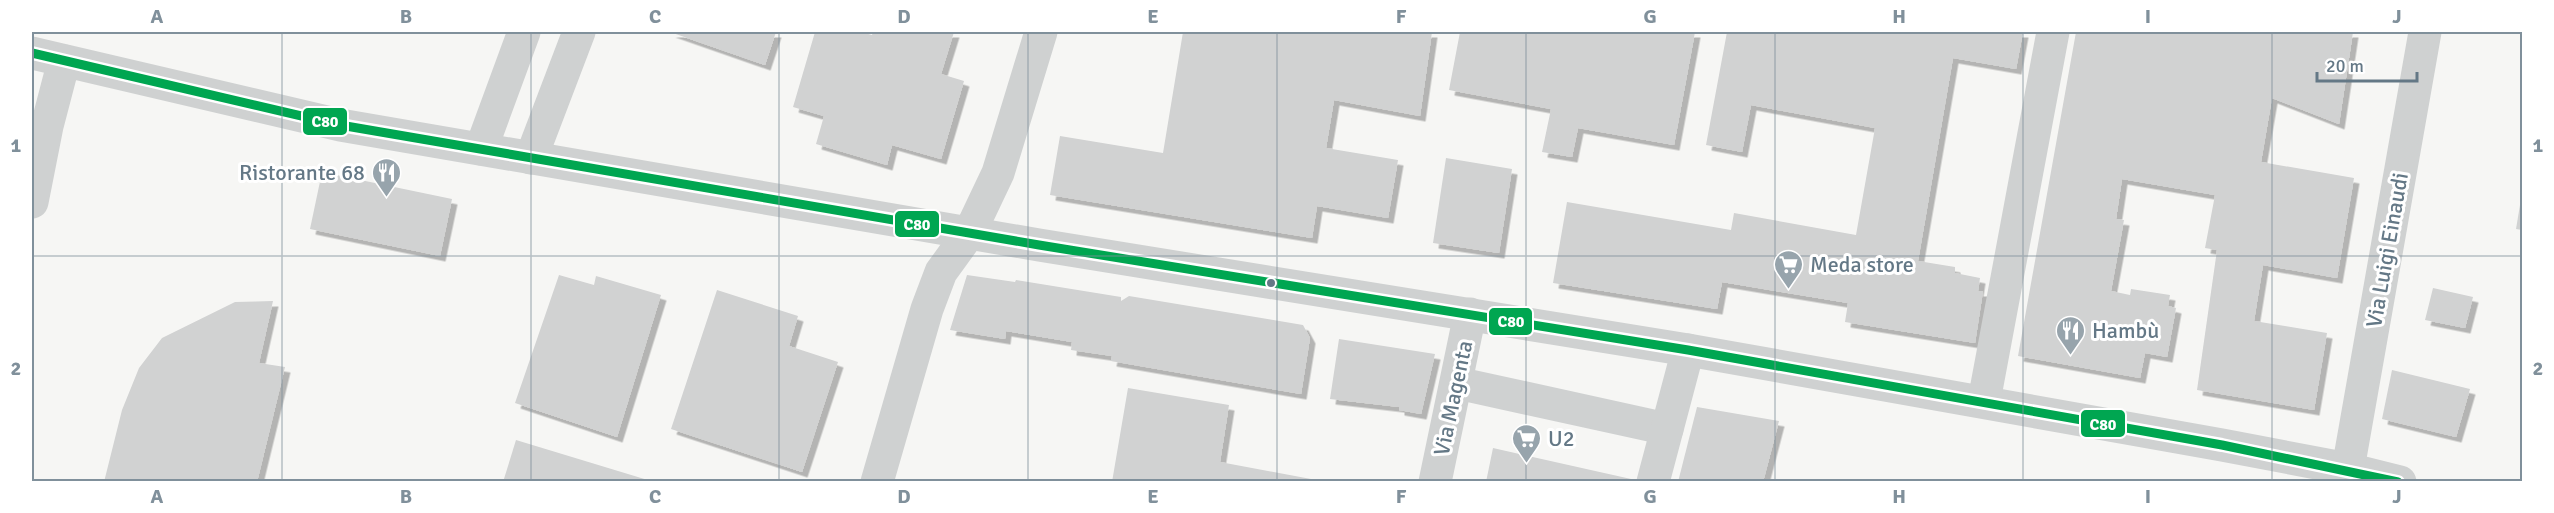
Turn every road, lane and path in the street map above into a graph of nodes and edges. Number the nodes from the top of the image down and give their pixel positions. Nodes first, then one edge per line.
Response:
1 (524, 32) edge
2 (579, 32) edge
3 (1041, 32) edge
4 (2053, 32) edge
5 (2425, 32) edge
6 (32, 53) edge
7 (64, 61) junction
8 (481, 149) junction
9 (531, 158) junction
10 (32, 202) edge
11 (970, 232) junction
12 (1470, 314) junction
13 (1688, 350) junction
14 (1457, 383) junction
15 (1984, 402) junction
16 (1667, 429) junction
17 (2348, 469) junction
18 (877, 482) edge
19 (1435, 482) edge
20 (1653, 482) edge
21 (2400, 482) edge

1 - 8 street
2 - 9 street
3 - 11 street
4 - 15 street
5 - 17 street, Via Luigi Einaudi
6 - 7 street
7 - 8 street
7 - 10 street
8 - 9 street
9 - 11 street
11 - 12 street
11 - 18 street
12 - 13 street
12 - 14 street, Via Magenta
13 - 15 street
13 - 16 street
14 - 16 street
14 - 19 street, Via Magenta
15 - 17 street
16 - 20 street
17 - 21 street

